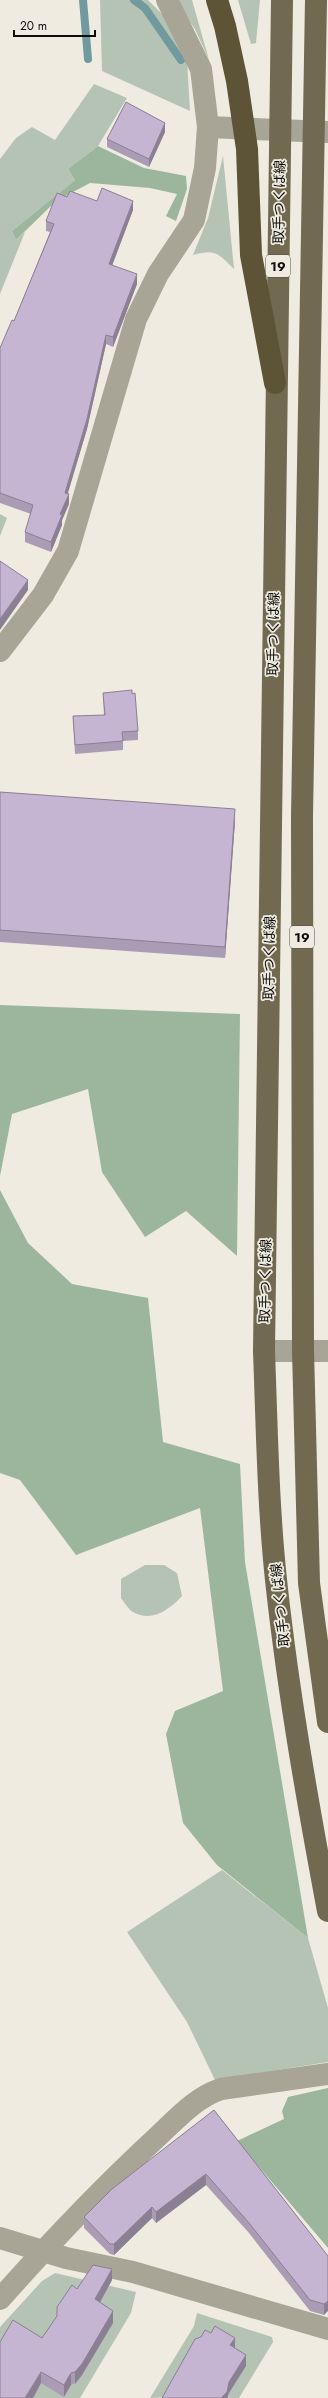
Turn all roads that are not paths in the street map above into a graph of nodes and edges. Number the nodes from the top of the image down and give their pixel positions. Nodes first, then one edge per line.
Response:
1 (167, 0) edge
2 (217, 0) edge
3 (282, 0) edge
4 (316, 0) edge
5 (208, 127) junction
6 (328, 132) edge
7 (275, 383) junction
8 (0, 651) edge
9 (302, 1350) junction
10 (264, 1351) junction
11 (328, 1351) edge
12 (328, 1722) edge
13 (328, 1910) edge
14 (328, 2074) edge
15 (0, 2238) edge
16 (42, 2251) junction
17 (0, 2299) edge
18 (328, 2329) edge

1 - 5 street
2 - 7 highway
3 - 7 main road, 取手つくば線 / 19
4 - 9 main road, 19
5 - 6 street
5 - 8 street
7 - 10 main road, 取手つくば線 / 19
9 - 10 street
9 - 11 street
9 - 12 main road, 19
10 - 13 main road, 取手つくば線 / 19
14 - 16 street
15 - 16 street
16 - 17 street
16 - 18 street

